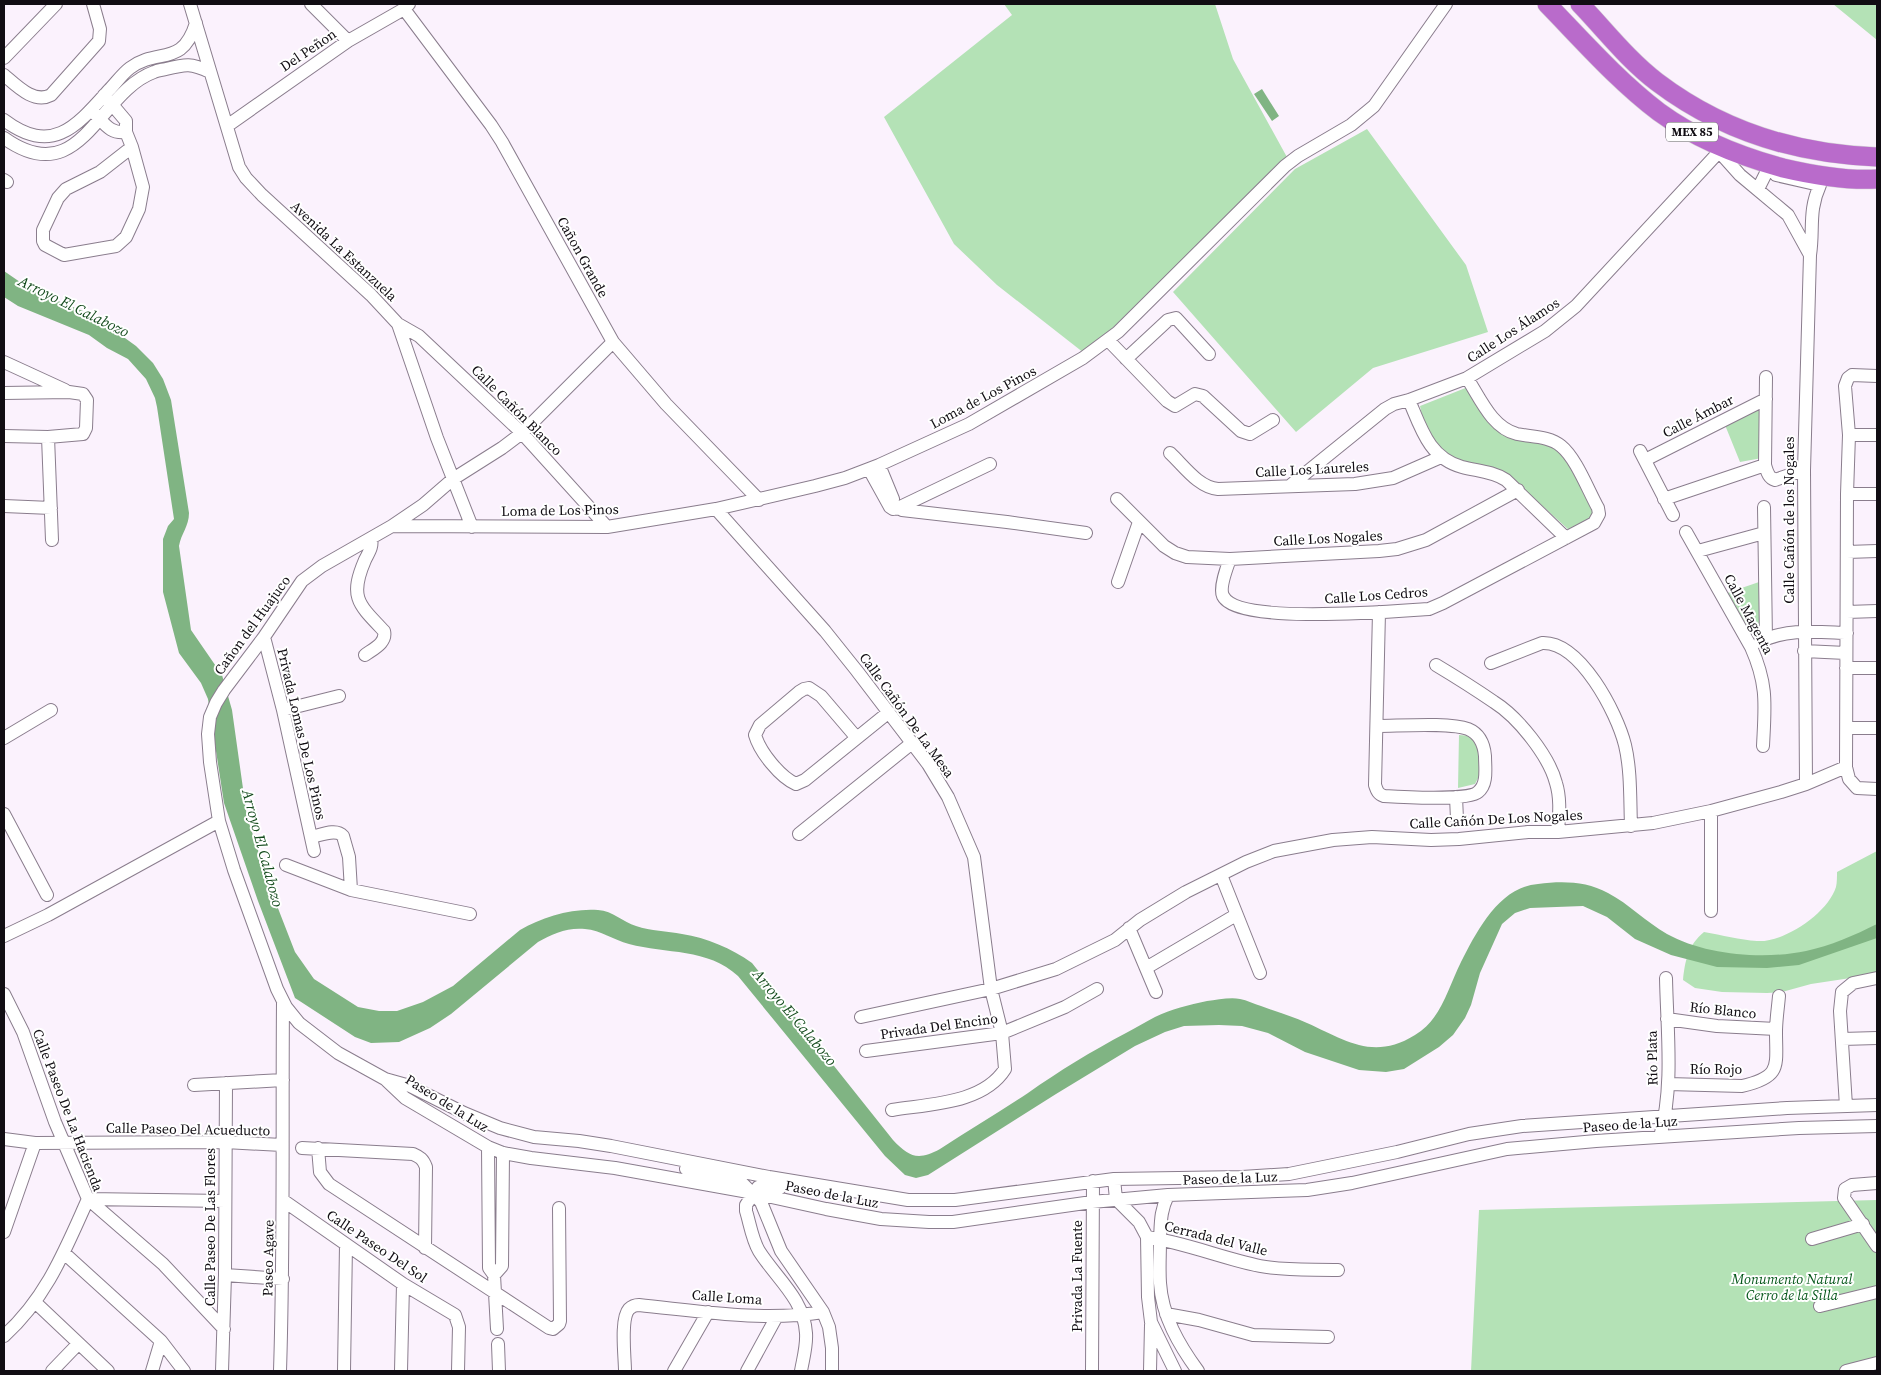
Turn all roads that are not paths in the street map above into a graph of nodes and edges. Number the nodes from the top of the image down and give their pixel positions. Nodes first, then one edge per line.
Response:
1 (56, 4) edge
2 (93, 4) edge
3 (190, 4) edge
4 (311, 4) edge
5 (1446, 4) edge
6 (1535, 4) edge
7 (1547, 4) edge
8 (407, 6) edge
9 (1586, 8) edge
10 (196, 24) junction
11 (348, 42) junction
12 (4, 58) edge
13 (210, 72) junction
14 (6, 79) edge
15 (108, 100) junction
16 (96, 115) junction
17 (4, 120) edge
18 (227, 126) junction
19 (126, 132) junction
20 (4, 138) edge
21 (132, 147) junction
22 (1720, 155) junction
23 (1877, 157) edge
24 (1766, 173) junction
25 (1875, 179) edge
26 (1820, 185) junction
27 (1758, 189) junction
28 (1810, 255) junction
29 (398, 324) junction
30 (1108, 340) junction
31 (612, 342) junction
32 (1209, 354) dead end
33 (1126, 359) junction
34 (4, 362) edge
35 (1877, 376) edge
36 (1766, 377) dead end
37 (1467, 378) junction
38 (69, 392) junction
39 (4, 393) edge
40 (1766, 399) junction
41 (1409, 400) junction
42 (1273, 420) dead end
43 (522, 433) junction
44 (1877, 435) edge
45 (4, 436) edge
46 (1849, 436) junction
47 (48, 437) junction
48 (1170, 453) dead end
49 (1440, 457) junction
50 (990, 464) dead end
51 (1766, 465) junction
52 (874, 467) junction
53 (1804, 470) junction
54 (453, 479) junction
55 (1291, 485) junction
56 (1518, 490) junction
57 (1846, 494) junction
58 (1877, 494) edge
59 (1117, 499) dead end
60 (1664, 499) junction
61 (759, 500) junction
62 (4, 506) edge
63 (1764, 507) dead end
64 (51, 508) junction
65 (898, 508) junction
66 (716, 509) junction
67 (1673, 515) dead end
68 (1139, 522) junction
69 (392, 526) junction
70 (472, 527) junction
71 (607, 527) junction
72 (1686, 532) dead end
73 (1764, 533) junction
74 (1086, 534) dead end
75 (371, 538) junction
76 (1566, 538) junction
77 (52, 540) dead end
78 (1698, 551) junction
79 (1877, 551) edge
80 (1847, 552) junction
81 (1230, 559) junction
82 (1118, 582) dead end
83 (1877, 611) edge
84 (1379, 612) junction
85 (1847, 612) junction
86 (1804, 631) junction
87 (1846, 633) junction
88 (264, 637) junction
89 (1766, 639) junction
90 (1751, 646) junction
91 (1804, 652) junction
92 (1846, 653) junction
93 (365, 655) dead end
94 (1492, 663) dead end
95 (1436, 664) dead end
96 (1846, 668) junction
97 (1877, 668) edge
98 (339, 696) dead end
99 (51, 710) dead end
100 (283, 710) junction
101 (889, 712) junction
102 (1377, 726) junction
103 (1847, 728) junction
104 (1877, 728) edge
105 (856, 737) junction
106 (4, 738) edge
107 (912, 743) junction
108 (1763, 746) dead end
109 (1846, 767) junction
110 (1806, 784) junction
111 (1877, 789) edge
112 (1456, 798) junction
113 (1711, 811) junction
114 (4, 814) edge
115 (1457, 819) dead end
116 (219, 821) junction
117 (1631, 826) junction
118 (1558, 832) junction
119 (799, 834) dead end
120 (312, 837) junction
121 (314, 851) dead end
122 (286, 865) dead end
123 (1220, 875) junction
124 (351, 890) junction
125 (47, 895) dead end
126 (1711, 911) dead end
127 (470, 914) dead end
128 (1236, 915) junction
129 (1129, 928) junction
130 (4, 936) edge
131 (1146, 968) junction
132 (1260, 973) dead end
133 (1666, 978) dead end
134 (1877, 978) edge
135 (991, 989) junction
136 (1097, 989) dead end
137 (1156, 992) dead end
138 (4, 994) edge
139 (1779, 996) dead end
140 (283, 1001) junction
141 (861, 1017) dead end
142 (1667, 1019) junction
143 (1776, 1029) junction
144 (1002, 1033) junction
145 (1877, 1038) edge
146 (1842, 1039) junction
147 (866, 1052) dead end
148 (385, 1079) junction
149 (283, 1080) junction
150 (226, 1083) junction
151 (1668, 1084) junction
152 (194, 1085) dead end
153 (1877, 1105) edge
154 (1846, 1106) junction
155 (892, 1110) dead end
156 (1666, 1118) junction
157 (1596, 1120) junction
158 (1877, 1126) edge
159 (1660, 1137) junction
160 (4, 1139) edge
161 (1596, 1141) junction
162 (225, 1142) junction
163 (35, 1143) junction
164 (65, 1143) junction
165 (282, 1145) junction
166 (488, 1147) junction
167 (302, 1148) dead end
168 (318, 1148) junction
169 (642, 1152) junction
170 (503, 1153) junction
171 (488, 1175) junction
172 (502, 1177) junction
173 (1215, 1177) junction
174 (1114, 1179) junction
175 (1093, 1181) junction
176 (1877, 1183) edge
177 (839, 1190) junction
178 (754, 1193) junction
179 (1215, 1193) junction
180 (1168, 1195) junction
181 (979, 1196) junction
182 (88, 1198) junction
183 (1116, 1200) junction
184 (225, 1201) junction
185 (284, 1201) junction
186 (1092, 1202) junction
187 (559, 1208) dead end
188 (981, 1218) junction
189 (748, 1219) junction
190 (769, 1219) junction
191 (1863, 1224) junction
192 (4, 1232) edge
193 (1147, 1236) junction
194 (1160, 1239) junction
195 (1812, 1239) dead end
196 (346, 1245) junction
197 (1877, 1246) edge
198 (425, 1248) junction
199 (781, 1251) junction
200 (64, 1253) junction
201 (764, 1258) junction
202 (1338, 1270) dead end
203 (225, 1275) junction
204 (494, 1275) junction
205 (283, 1279) junction
206 (403, 1284) junction
207 (1877, 1292) edge
208 (496, 1293) junction
209 (36, 1303) junction
210 (1820, 1306) dead end
211 (708, 1312) junction
212 (823, 1312) junction
213 (1166, 1314) junction
214 (803, 1315) junction
215 (777, 1316) junction
216 (1151, 1322) junction
217 (224, 1329) junction
218 (497, 1329) dead end
219 (4, 1336) edge
220 (1328, 1337) dead end
221 (160, 1341) junction
222 (78, 1344) junction
223 (498, 1344) dead end
224 (1877, 1362) edge
225 (52, 1371) edge
226 (108, 1371) edge
227 (152, 1371) edge
228 (184, 1371) edge
229 (222, 1371) edge
230 (280, 1371) edge
231 (344, 1371) edge
232 (401, 1371) edge
233 (458, 1371) edge
234 (499, 1371) edge
235 (625, 1371) edge
236 (674, 1371) edge
237 (747, 1371) edge
238 (800, 1371) edge
239 (832, 1371) edge
240 (1092, 1371) edge
241 (1150, 1371) edge
242 (1175, 1371) edge
243 (1198, 1371) edge
244 (1846, 1371) edge

1 - 12 street
2 - 14 street
3 - 10 street, Avenida La Estanzuela
4 - 11 street
5 - 30 street, Loma de Los Pinos
6 - 22 street
7 - 25 highway, MEX 85
8 - 11 street, Del Peñon
8 - 31 street, Cañon Grande
9 - 23 highway, MEX 85
10 - 13 street, Avenida La Estanzuela
10 - 15 street
11 - 18 street, Del Peñon
13 - 15 street
13 - 18 street, Avenida La Estanzuela
15 - 16 street
15 - 19 street
16 - 17 street
16 - 19 street
16 - 20 street
18 - 29 street, Avenida La Estanzuela
19 - 21 street
21 - 21 street
22 - 24 street
22 - 27 street
22 - 37 street, Calle Los Álamos
24 - 26 street
24 - 27 street
25 - 26 street
26 - 28 street, Calle Cañón de los Nogales
27 - 28 street
28 - 53 street, Calle Cañón de los Nogales
29 - 43 street, Calle Cañón Blanco
29 - 54 street, Avenida La Estanzuela
30 - 33 street
30 - 52 street, Loma de Los Pinos
31 - 43 street, Cañon del Huajuco
31 - 61 street, Cañon Grande
32 - 33 street
33 - 42 street
34 - 38 street
35 - 46 street
36 - 40 street
37 - 41 street, Calle Los Álamos
37 - 76 street, Calle Los Cedros
38 - 39 street
38 - 47 street
40 - 51 street
40 - 60 street, Calle Ámbar
41 - 49 street
41 - 55 street, Calle Los Álamos
43 - 54 street, Cañon del Huajuco
43 - 71 street, Calle Cañón Blanco
44 - 46 street
45 - 47 street
46 - 57 street
47 - 64 street
48 - 55 street, Calle Los Laureles
49 - 55 street, Calle Los Laureles
49 - 56 street
50 - 65 street
51 - 53 street
51 - 60 street
52 - 61 street, Loma de Los Pinos
52 - 65 street
53 - 86 street, Calle Cañón de los Nogales
54 - 69 street, Cañon del Huajuco
54 - 70 street, Avenida La Estanzuela
56 - 76 street
56 - 81 street, Calle Los Nogales
57 - 58 street
57 - 80 street
59 - 68 street, Calle Los Nogales
60 - 67 street
61 - 66 street, Loma de Los Pinos
62 - 64 street
63 - 73 street
64 - 77 street
65 - 74 street
66 - 71 street, Loma de Los Pinos
66 - 101 street, Calle Cañón De La Mesa
68 - 81 street, Calle Los Nogales
68 - 82 street
69 - 70 street, Loma de Los Pinos
69 - 75 street, Cañon del Huajuco
70 - 71 street, Loma de Los Pinos
72 - 78 street, Calle Magenta
73 - 78 street
73 - 89 street
75 - 88 street, Cañon del Huajuco
75 - 93 street
76 - 84 street, Calle Los Cedros
78 - 90 street, Calle Magenta
79 - 80 street
80 - 85 street
81 - 84 street, Calle Los Cedros
83 - 85 street
84 - 102 street
85 - 87 street
86 - 87 street
86 - 89 street
86 - 91 street, Calle Cañón de los Nogales
87 - 92 street
88 - 100 street, Privada Lomas De Los Pinos
88 - 116 street, Cañon del Huajuco
89 - 90 street
90 - 108 street, Calle Magenta
91 - 92 street
91 - 110 street, Calle Cañón de los Nogales
92 - 96 street
94 - 117 street
95 - 118 street
96 - 97 street
96 - 103 street
98 - 100 street
99 - 106 street
100 - 120 street, Privada Lomas De Los Pinos
101 - 105 street
101 - 107 street, Calle Cañón De La Mesa
102 - 112 street
102 - 112 street
103 - 104 street
103 - 109 street
105 - 105 street
107 - 119 street
107 - 135 street, Calle Cañón De La Mesa
109 - 110 street, Calle Cañón De Los Nogales
109 - 111 street
110 - 113 street, Calle Cañón De Los Nogales
112 - 115 street
113 - 117 street, Calle Cañón De Los Nogales
113 - 126 street
114 - 125 street
116 - 130 street
116 - 140 street, Cañon del Huajuco
117 - 118 street, Calle Cañón De Los Nogales
118 - 123 street, Calle Cañón De Los Nogales
120 - 121 street, Privada Lomas De Los Pinos
120 - 124 street, Privada Lomas De Los Pinos
122 - 124 street
123 - 128 street
123 - 129 street, Calle Cañón De Los Nogales
124 - 127 street
128 - 131 street
128 - 132 street
129 - 131 street
129 - 135 street, Calle Cañón De Los Nogales
131 - 137 street
133 - 142 street, Río Plata
134 - 146 street
135 - 141 street, Calle Cañón De Los Nogales
135 - 144 street, Calle Cañón De La Mesa
136 - 144 street, Privada Del Encino
138 - 164 street, Calle Paseo De La Hacienda
139 - 143 street, Río Rojo
140 - 148 street
140 - 149 street
142 - 143 street, Río Blanco
142 - 151 street, Río Plata
143 - 151 street, Río Rojo
144 - 147 street, Privada Del Encino
144 - 155 street, Calle Cañón De La Mesa
145 - 146 street
146 - 154 street
148 - 166 street, Paseo de la Luz
148 - 169 street, Paseo de la Luz
149 - 150 street
149 - 165 street
150 - 152 street
150 - 162 street, Calle Paseo De Las Flores
151 - 156 street, Río Plata
153 - 154 street, Paseo de la Luz
154 - 156 street, Paseo de la Luz
156 - 157 street, Paseo de la Luz
156 - 159 street, Río Plata
157 - 161 street
157 - 173 street, Paseo de la Luz
158 - 159 street, Paseo de la Luz
159 - 161 street, Paseo de la Luz
160 - 163 street, Calle Paseo Del Acueducto
161 - 179 street, Paseo de la Luz
162 - 164 street, Calle Paseo Del Acueducto
162 - 165 street, Calle Paseo Del Acueducto
162 - 184 street, Calle Paseo De Las Flores
163 - 164 street, Calle Paseo Del Acueducto
163 - 192 street
164 - 182 street, Calle Paseo De La Hacienda
165 - 185 street, Paseo Agave
166 - 170 street, Paseo de la Luz
166 - 171 street
167 - 168 street
168 - 198 street
168 - 198 street
169 - 177 street, Paseo de la Luz
169 - 178 street
170 - 172 street
170 - 178 street, Paseo de la Luz
171 - 172 street
171 - 204 street
172 - 204 street
173 - 174 street, Paseo de la Luz
173 - 179 street
174 - 175 street, Paseo de la Luz
174 - 183 street
175 - 181 street, Paseo de la Luz
175 - 186 street, Privada La Fuente
176 - 191 street
177 - 178 street
177 - 181 street, Paseo de la Luz
178 - 188 street, Paseo de la Luz
178 - 189 street
178 - 190 street
179 - 180 street, Paseo de la Luz
180 - 183 street, Paseo de la Luz
180 - 194 street
181 - 188 street
182 - 184 street
182 - 200 street, Calle Paseo De La Hacienda
182 - 217 street
183 - 186 street, Paseo de la Luz
183 - 193 street
184 - 203 street, Calle Paseo De Las Flores
185 - 196 street, Calle Paseo Del Sol
185 - 205 street, Paseo Agave
186 - 188 street, Paseo de la Luz
186 - 240 street, Privada La Fuente
187 - 208 street
189 - 190 street
189 - 201 street
190 - 199 street
191 - 195 street
191 - 197 street
193 - 194 street, Cerrada del Valle
193 - 216 street
194 - 202 street, Cerrada del Valle
194 - 213 street
196 - 206 street, Calle Paseo Del Sol
196 - 231 street
198 - 208 street
199 - 201 street
199 - 212 street
200 - 209 street, Calle Paseo De La Hacienda
200 - 221 street
201 - 214 street
203 - 205 street
203 - 217 street, Calle Paseo De Las Flores
204 - 208 street
205 - 230 street, Paseo Agave
206 - 232 street
206 - 233 street, Calle Paseo Del Sol
207 - 210 street
208 - 218 street
209 - 219 street, Calle Paseo De La Hacienda
209 - 222 street
211 - 215 street, Calle Loma
211 - 235 street, Calle Loma
211 - 236 street
212 - 214 street, Calle Loma
212 - 239 street
213 - 220 street
213 - 243 street
214 - 215 street, Calle Loma
214 - 238 street
215 - 237 street
216 - 241 street
216 - 242 street
217 - 229 street, Calle Paseo De Las Flores
221 - 227 street
221 - 228 street
222 - 225 street
222 - 226 street
223 - 234 street
224 - 244 street

